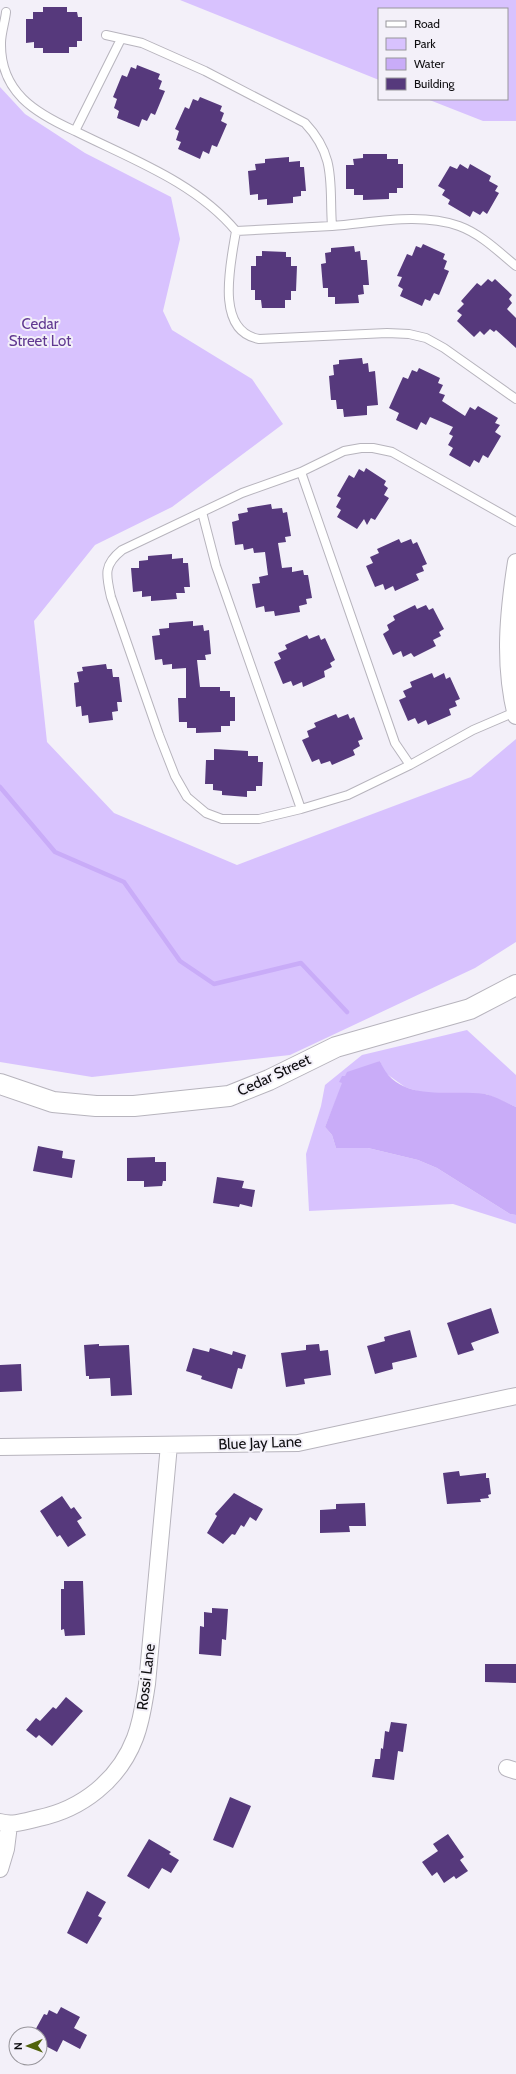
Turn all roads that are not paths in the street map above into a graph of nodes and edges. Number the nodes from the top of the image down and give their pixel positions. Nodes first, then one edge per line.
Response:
1 (6, 12) dead end
2 (106, 35) dead end
3 (121, 39) junction
4 (75, 131) junction
5 (332, 226) junction
6 (236, 231) junction
7 (516, 266) edge
8 (516, 399) edge
9 (301, 472) junction
10 (202, 512) junction
11 (516, 522) edge
12 (516, 562) edge
13 (512, 662) edge
14 (516, 714) edge
15 (410, 765) junction
16 (301, 809) junction
17 (516, 985) edge
18 (0, 1084) edge
19 (516, 1396) edge
20 (169, 1445) junction
21 (0, 1447) edge
22 (4, 1823) edge
23 (0, 1869) edge

1 - 4 lane
2 - 3 lane
3 - 4 lane
3 - 5 lane
4 - 6 lane
5 - 6 lane
5 - 7 lane
6 - 8 lane
9 - 10 lane
9 - 11 lane
9 - 15 lane
10 - 16 lane
10 - 16 lane
12 - 13 street
13 - 14 street
14 - 15 lane
15 - 16 lane
17 - 18 street, Cedar Street
19 - 20 street, Blue Jay Lane
20 - 21 street, Blue Jay Lane
20 - 22 street, Rossi Lane
22 - 23 street

